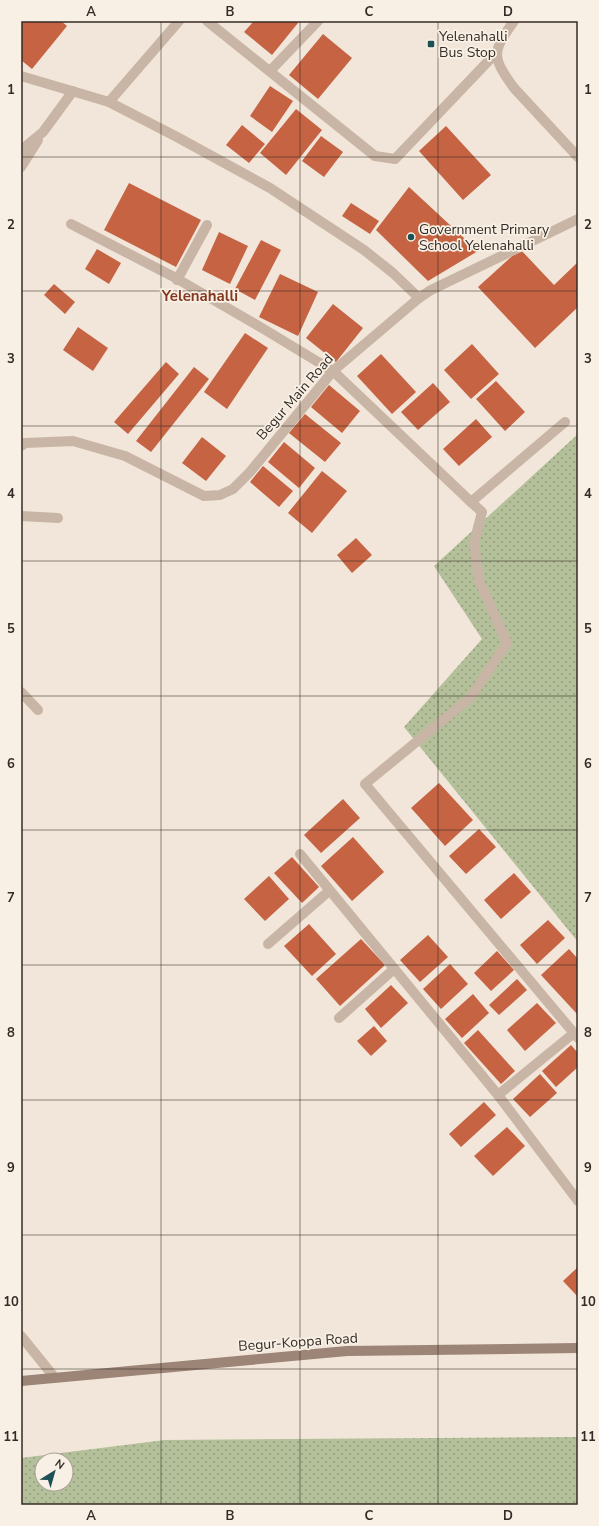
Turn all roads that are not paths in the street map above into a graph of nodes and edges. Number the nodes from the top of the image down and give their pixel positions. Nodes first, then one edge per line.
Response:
1 (179, 21) edge
2 (207, 21) edge
3 (318, 21) edge
4 (514, 21) edge
5 (496, 53) junction
6 (270, 71) junction
7 (21, 76) edge
8 (73, 91) junction
9 (109, 102) junction
10 (43, 132) junction
11 (21, 150) edge
12 (578, 157) edge
13 (21, 167) edge
14 (578, 219) edge
15 (72, 224) dead end
16 (207, 225) dead end
17 (177, 280) junction
18 (419, 298) junction
19 (333, 371) junction
20 (565, 422) dead end
21 (21, 446) edge
22 (471, 502) junction
23 (21, 516) edge
24 (58, 518) dead end
25 (21, 692) edge
26 (38, 710) dead end
27 (300, 854) dead end
28 (330, 891) junction
29 (268, 944) dead end
30 (394, 969) junction
31 (338, 1018) dead end
32 (576, 1035) edge
33 (498, 1095) junction
34 (578, 1201) edge
35 (21, 1336) edge
36 (578, 1348) edge
37 (55, 1378) junction
38 (21, 1380) edge

1 - 9 street
2 - 6 street
3 - 6 street
4 - 5 street
5 - 6 street
5 - 12 street
7 - 8 street
8 - 9 street
8 - 10 street
9 - 18 street
10 - 11 street
10 - 13 street
14 - 18 street, Begur Main Road
15 - 17 street
16 - 17 street
17 - 19 street
18 - 19 street, Begur Main Road
19 - 21 street, Begur Main Road
19 - 22 street
20 - 22 street
22 - 32 street
23 - 24 street
25 - 26 street
27 - 28 street
28 - 29 street
28 - 30 street
30 - 31 street
30 - 33 street
32 - 33 street
33 - 34 street
35 - 37 street
36 - 37 main road, Begur-Koppa Road
37 - 38 main road, Begur-Koppa Road

